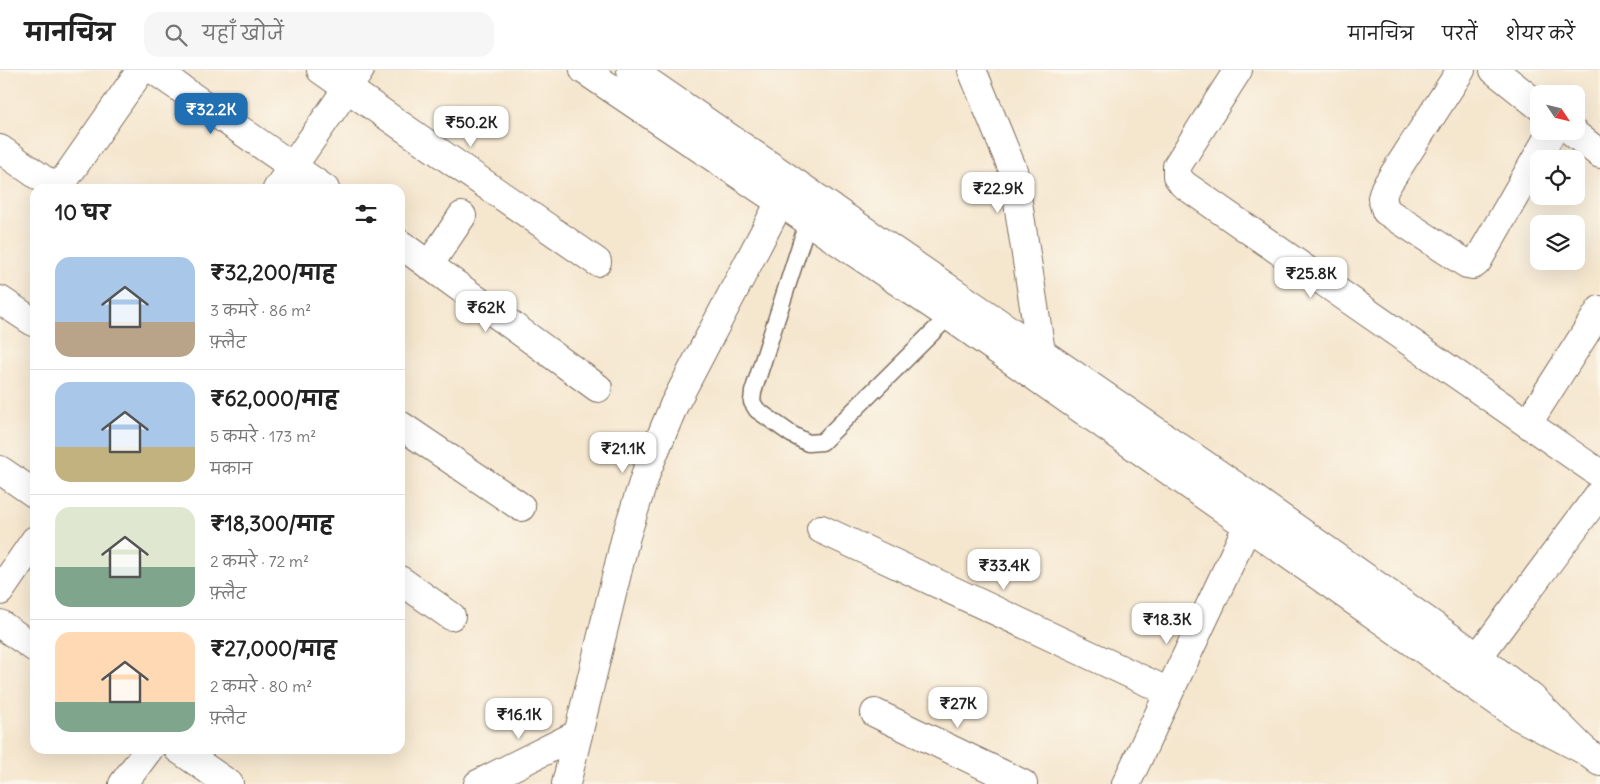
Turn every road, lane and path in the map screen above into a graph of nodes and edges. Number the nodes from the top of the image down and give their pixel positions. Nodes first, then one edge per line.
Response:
1 (141, 70) edge
2 (154, 70) edge
3 (321, 70) edge
4 (584, 70) edge
5 (631, 70) edge
6 (972, 70) edge
7 (1238, 70) edge
8 (1461, 70) edge
9 (1509, 75) edge
10 (353, 79) edge
11 (1530, 97) edge
12 (1547, 140) edge
13 (0, 149) edge
14 (293, 166) junction
15 (51, 184) edge
16 (61, 184) edge
17 (280, 184) edge
18 (318, 184) edge
19 (780, 202) junction
20 (462, 216) dead end
21 (808, 221) junction
22 (405, 248) edge
23 (597, 262) dead end
24 (428, 265) junction
25 (0, 300) edge
26 (1600, 310) edge
27 (949, 316) junction
28 (30, 320) edge
29 (1041, 352) junction
30 (598, 388) dead end
31 (1528, 424) junction
32 (405, 427) edge
33 (0, 470) edge
34 (1600, 474) edge
35 (30, 491) edge
36 (1600, 493) edge
37 (521, 507) dead end
38 (1248, 525) junction
39 (821, 529) dead end
40 (30, 547) edge
41 (405, 584) edge
42 (0, 590) edge
43 (451, 616) dead end
44 (0, 624) edge
45 (30, 645) edge
46 (1478, 657) junction
47 (1169, 692) junction
48 (875, 713) dead end
49 (578, 734) junction
50 (145, 754) edge
51 (185, 754) edge
52 (1592, 756) edge
53 (123, 784) edge
54 (229, 784) edge
55 (478, 784) edge
56 (566, 784) edge
57 (1023, 784) edge
58 (1126, 784) edge

1 - 16 main road
2 - 14 main road
3 - 10 main road
4 - 19 main road
5 - 29 main road
6 - 29 main road
7 - 31 main road
8 - 12 main road
9 - 11 main road
10 - 14 main road
10 - 23 main road
13 - 15 main road
14 - 17 main road
14 - 18 main road
19 - 21 main road
19 - 49 main road
20 - 24 main road
21 - 27 main road
21 - 27 lane
22 - 24 main road
24 - 30 main road
25 - 28 main road
26 - 31 main road
27 - 38 main road
29 - 46 main road
31 - 34 main road
32 - 37 main road
33 - 35 main road
36 - 46 main road
38 - 47 main road
38 - 52 main road
39 - 47 main road
40 - 42 main road
41 - 43 main road
44 - 45 main road
46 - 52 main road
47 - 58 main road
48 - 57 main road
49 - 55 main road
49 - 56 main road
50 - 53 main road
51 - 54 main road

